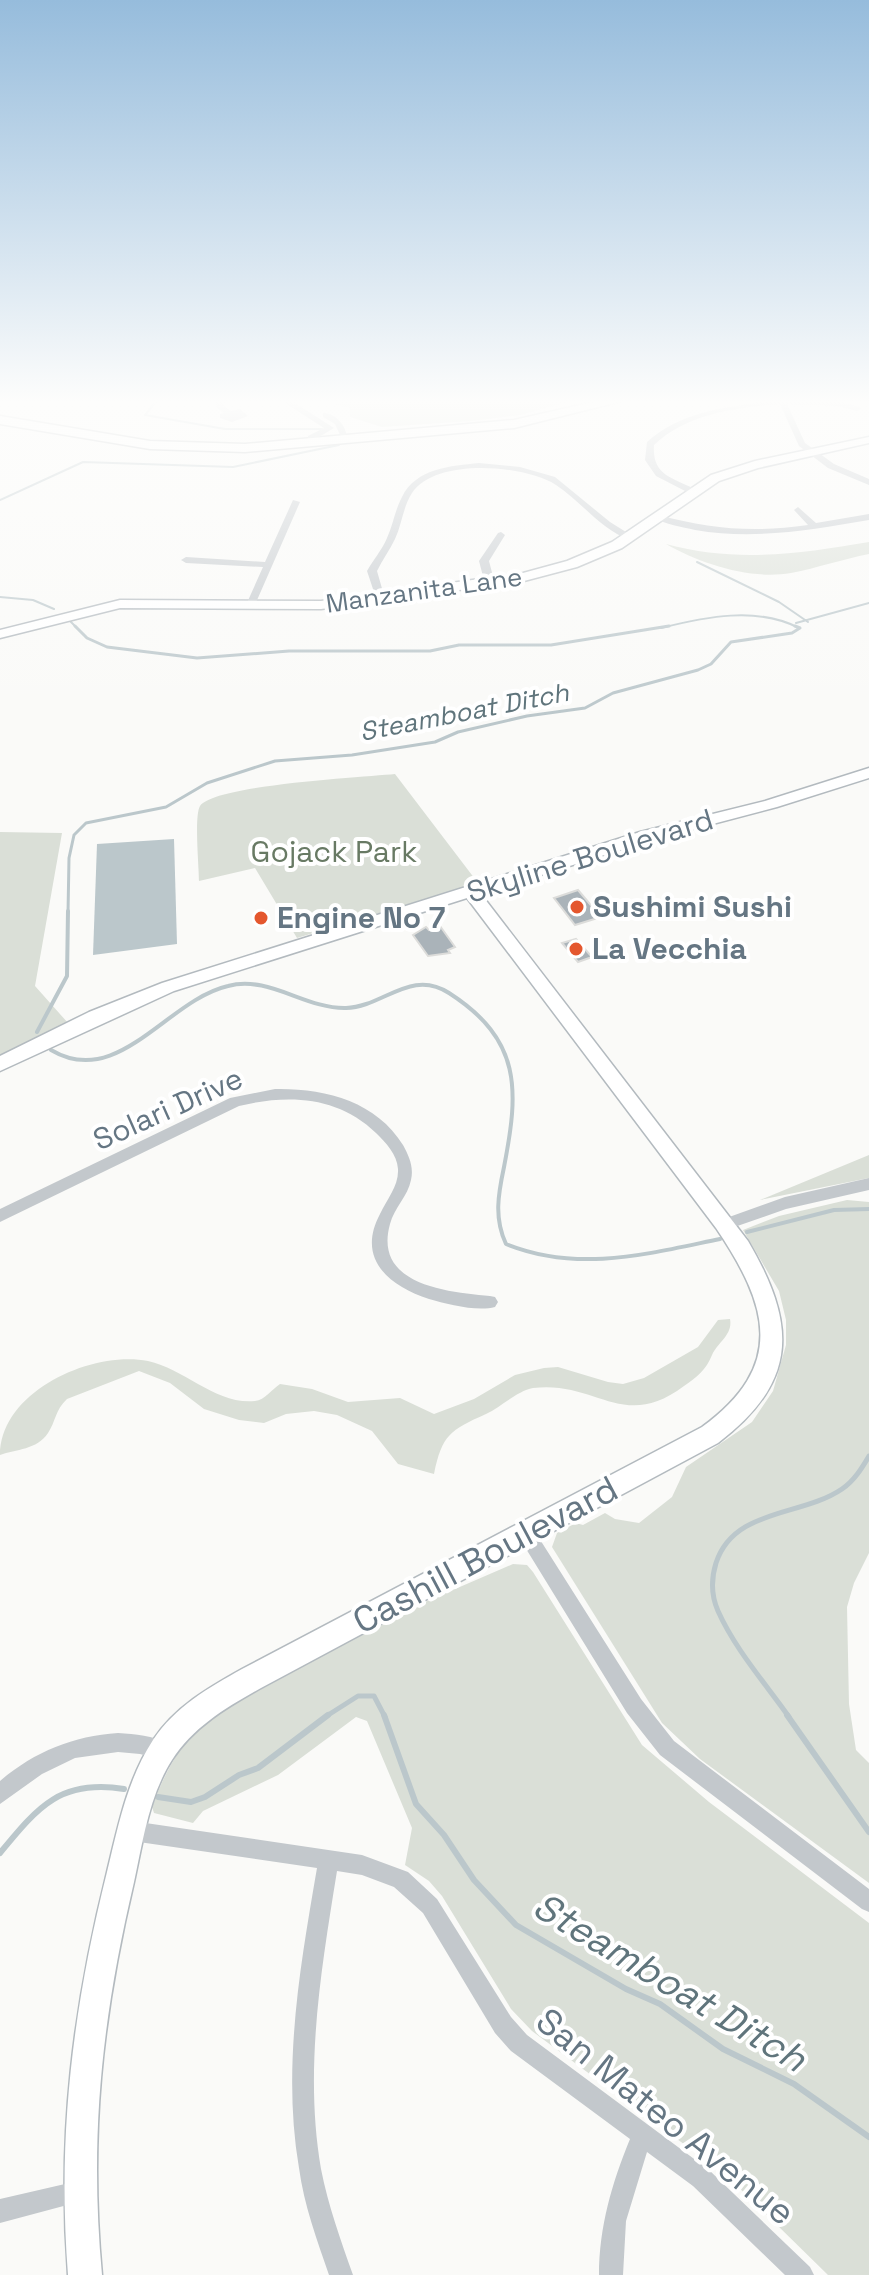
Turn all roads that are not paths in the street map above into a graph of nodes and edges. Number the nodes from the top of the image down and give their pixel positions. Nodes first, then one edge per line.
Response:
1 (295, 504) edge
2 (406, 504) edge
3 (581, 504) edge
4 (675, 504) edge
5 (798, 510) dead end
6 (869, 517) edge
7 (658, 518) junction
8 (814, 526) junction
9 (501, 535) dead end
10 (630, 537) junction
11 (186, 560) dead end
12 (269, 565) junction
13 (490, 584) junction
14 (380, 599) junction
15 (251, 605) junction
16 (0, 634) edge
17 (869, 773) edge
18 (471, 892) junction
19 (0, 1064) edge
20 (869, 1184) edge
21 (852, 1189) junction
22 (869, 1192) edge
23 (0, 1216) edge
24 (723, 1225) junction
25 (490, 1302) dead end
26 (526, 1533) junction
27 (162, 1750) junction
28 (0, 1794) edge
29 (132, 1831) junction
30 (329, 1860) junction
31 (869, 1902) edge
32 (642, 2136) junction
33 (78, 2192) junction
34 (0, 2211) edge
35 (85, 2275) edge
36 (341, 2275) edge
37 (611, 2275) edge
38 (802, 2275) edge

1 - 12 street
2 - 14 street
3 - 10 street
4 - 7 street, Manzanita Lane
5 - 8 street
6 - 8 street
7 - 8 street
7 - 10 street, Manzanita Lane
9 - 13 street
10 - 13 street, Manzanita Lane
11 - 12 street
12 - 15 street
13 - 14 street, Manzanita Lane
14 - 15 street, Manzanita Lane
15 - 16 street, Manzanita Lane
17 - 18 street, Skyline Boulevard
18 - 19 street, Skyline Boulevard
18 - 24 street, Cashill Boulevard
20 - 21 street
21 - 22 street
21 - 24 street
23 - 25 street, Solari Drive
24 - 26 street, Cashill Boulevard
26 - 27 street, Cashill Boulevard
26 - 31 street
27 - 28 street
27 - 29 street, Cashill Boulevard
29 - 30 street, San Mateo Avenue
29 - 33 street, Cashill Boulevard
30 - 32 street, San Mateo Avenue
30 - 36 street
32 - 37 street
32 - 38 street, San Mateo Avenue
33 - 34 street
33 - 35 street, Cashill Boulevard

